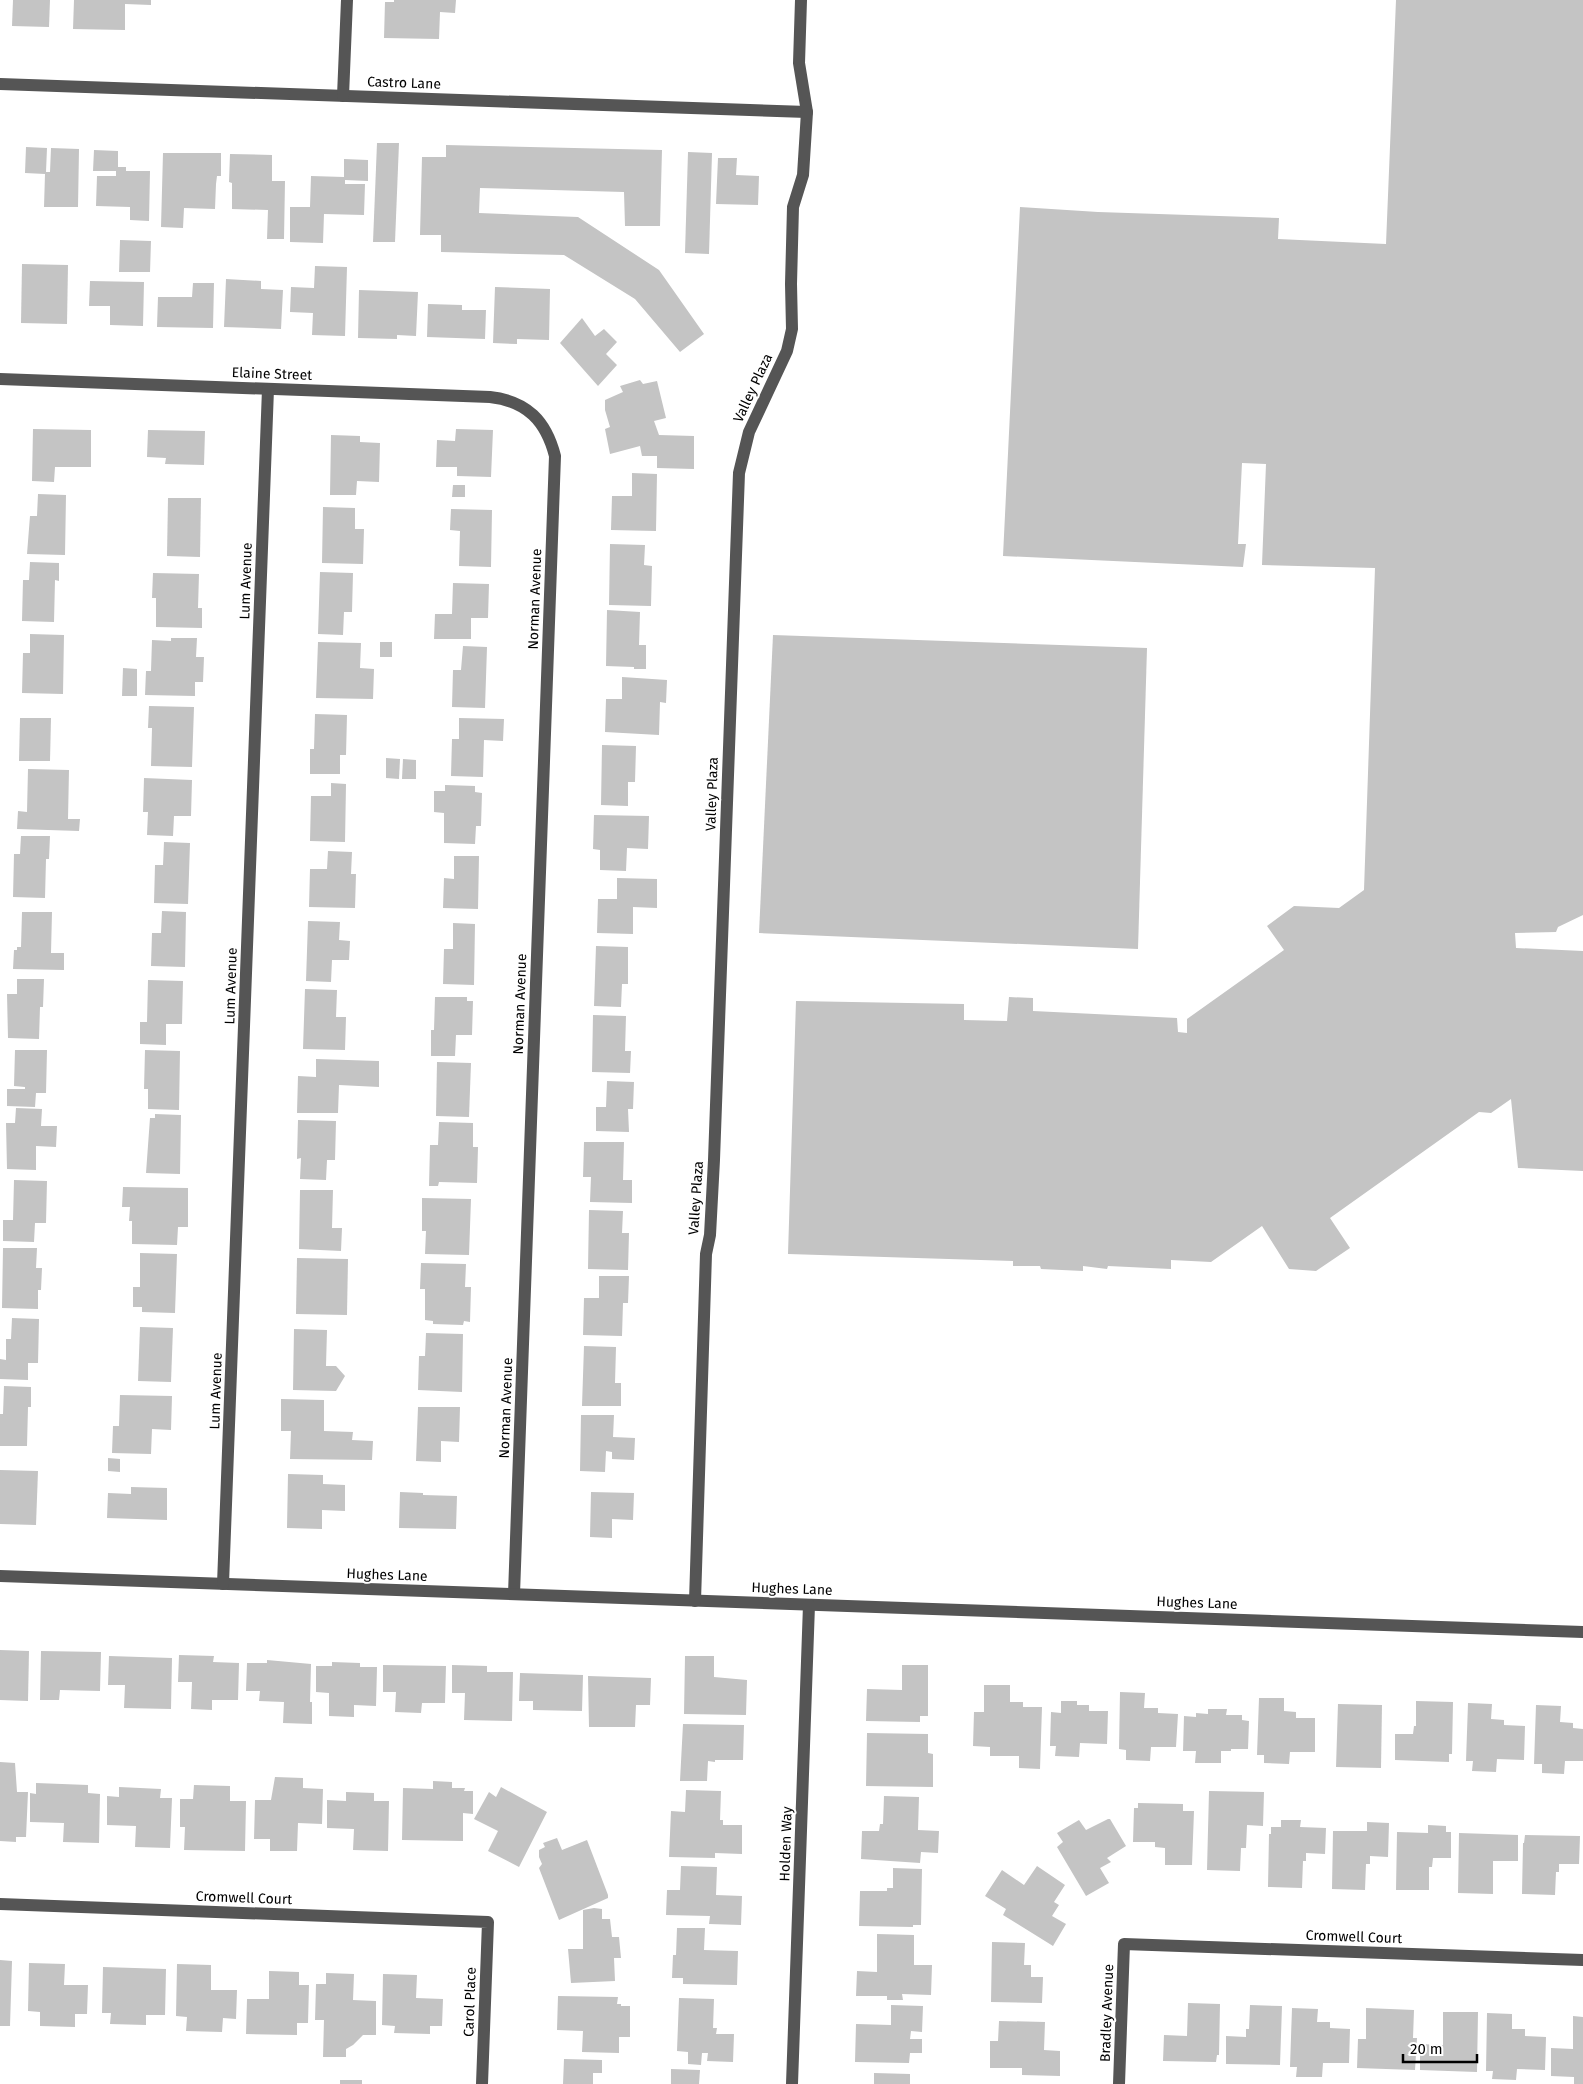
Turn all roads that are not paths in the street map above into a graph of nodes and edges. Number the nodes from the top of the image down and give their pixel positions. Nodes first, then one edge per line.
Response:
1 (347, 0) edge
2 (801, 0) edge
3 (0, 84) edge
4 (343, 96) junction
5 (807, 112) junction
6 (0, 378) edge
7 (268, 388) junction
8 (537, 418) joint
9 (0, 1576) edge
10 (224, 1584) junction
11 (514, 1594) junction
12 (695, 1601) junction
13 (809, 1605) junction
14 (1583, 1632) edge
15 (0, 1904) edge
16 (488, 1922) joint
17 (1124, 1944) joint
18 (1583, 1960) edge
19 (482, 2084) edge
20 (792, 2084) edge
21 (1119, 2084) edge

1 - 4 street
2 - 5 street, Valley Plaza
3 - 4 street, Castro Lane
4 - 5 street, Castro Lane
5 - 12 street, Valley Plaza
6 - 7 street, Elaine Street
7 - 8 street, Elaine Street
7 - 10 street, Lum Avenue
8 - 11 street, Norman Avenue
9 - 10 street, Hughes Lane
10 - 11 street, Hughes Lane
11 - 12 street, Hughes Lane
12 - 13 street, Hughes Lane
13 - 14 street, Hughes Lane
13 - 20 street, Holden Way
15 - 16 street, Cromwell Court
16 - 19 street, Carol Place
17 - 18 street, Cromwell Court
17 - 21 street, Bradley Avenue

